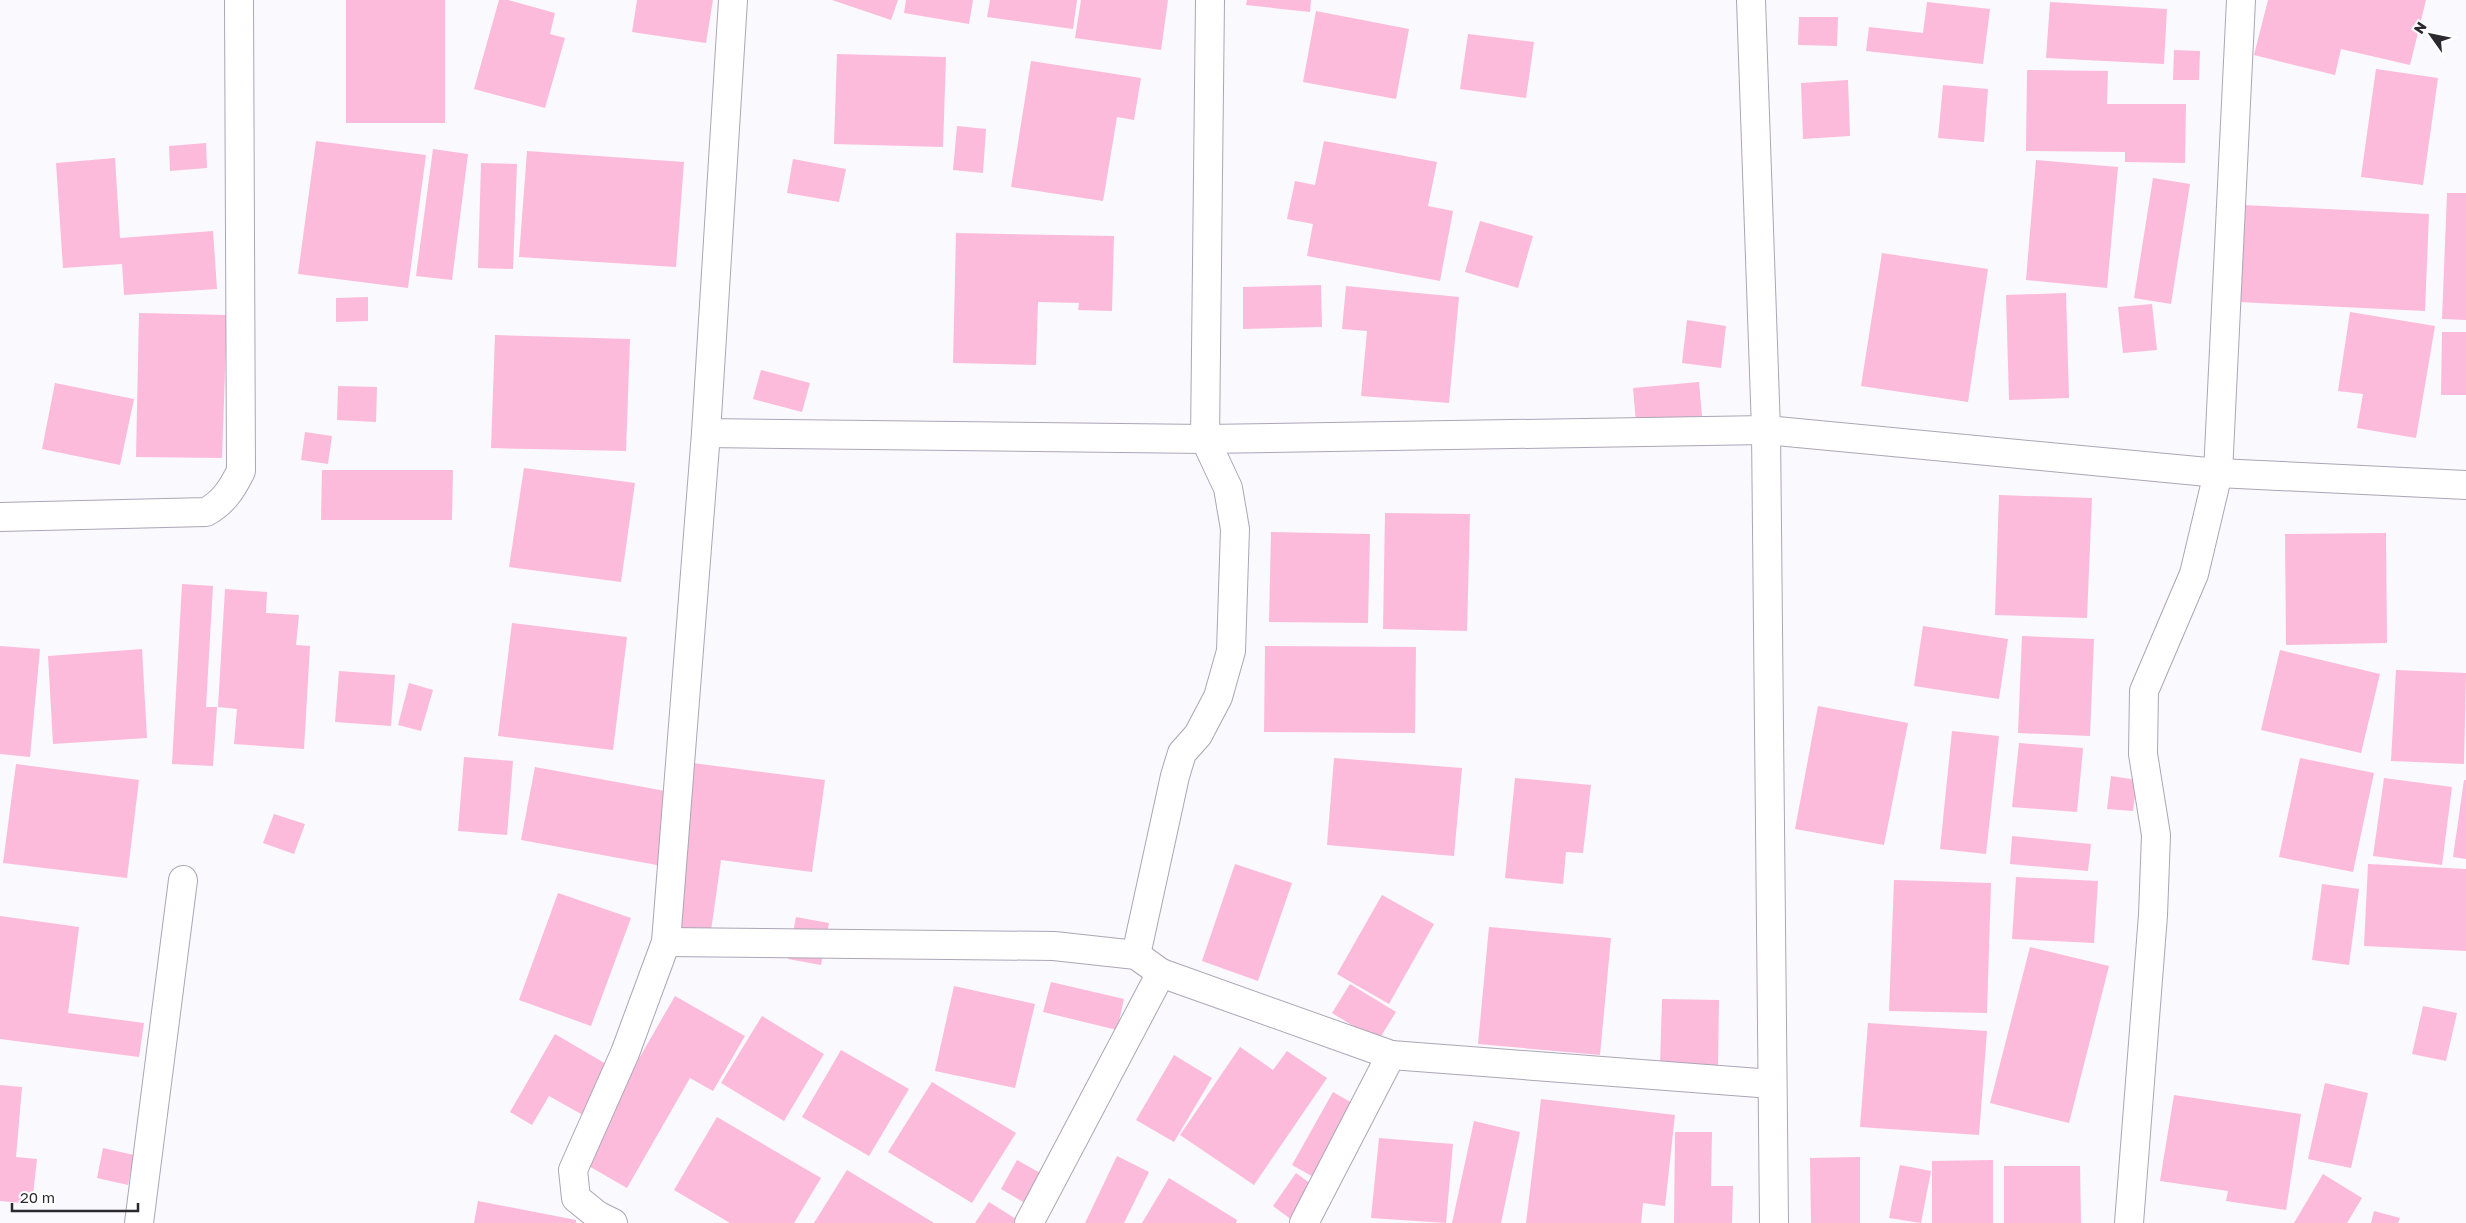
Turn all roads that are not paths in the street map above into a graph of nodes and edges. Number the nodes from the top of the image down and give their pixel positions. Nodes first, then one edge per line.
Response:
1 (239, 0) edge
2 (733, 0) edge
3 (1210, 0) edge
4 (1751, 0) edge
5 (2241, 0) edge
6 (1766, 430) junction
7 (706, 433) junction
8 (1205, 439) junction
9 (2218, 473) junction
10 (2466, 485) edge
11 (0, 517) edge
12 (183, 880) dead end
13 (666, 942) junction
14 (1136, 955) junction
15 (1161, 973) junction
16 (1391, 1055) junction
17 (1772, 1084) junction
18 (140, 1223) edge
19 (613, 1223) edge
20 (1029, 1223) edge
21 (1304, 1223) edge
22 (1774, 1223) edge
23 (2129, 1223) edge

1 - 11 street
2 - 7 street
3 - 8 street
4 - 6 street
5 - 9 street
6 - 8 street
6 - 9 street
6 - 17 street
7 - 8 street
7 - 13 street
8 - 14 street
9 - 10 street
9 - 23 street
12 - 18 street
13 - 14 street
13 - 19 street
14 - 15 street
15 - 16 street
15 - 20 street
16 - 17 street
16 - 21 street
17 - 22 street

